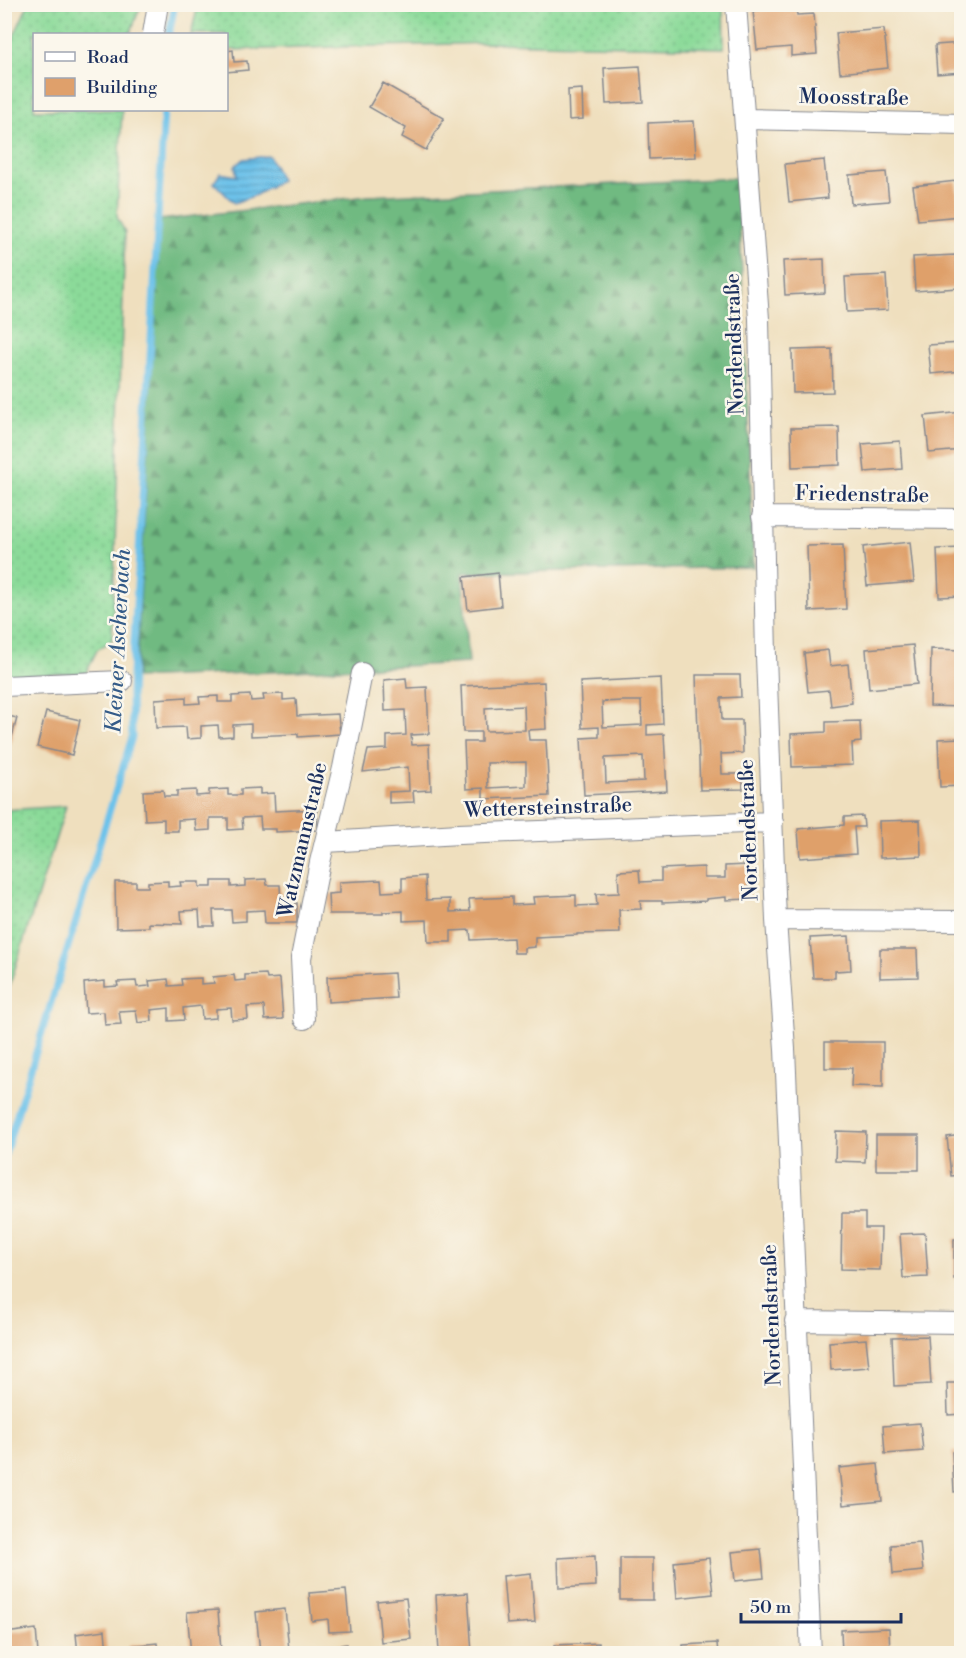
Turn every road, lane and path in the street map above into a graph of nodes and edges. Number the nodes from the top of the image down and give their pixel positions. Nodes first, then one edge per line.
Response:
1 (158, 4) edge
2 (736, 4) edge
3 (153, 33) edge
4 (745, 119) junction
5 (962, 124) edge
6 (762, 517) junction
7 (962, 519) edge
8 (362, 672) dead end
9 (122, 681) dead end
10 (4, 686) edge
11 (773, 822) junction
12 (326, 842) junction
13 (776, 920) junction
14 (962, 921) edge
15 (303, 1018) dead end
16 (795, 1321) junction
17 (962, 1323) edge
18 (811, 1653) edge

1 - 3 street
2 - 4 street, Nordendstraße
4 - 5 street, Moosstraße
4 - 6 street, Nordendstraße
6 - 7 street, Friedenstraße
6 - 11 street, Nordendstraße
8 - 12 street, Watzmannstraße
9 - 10 street
11 - 12 street, Wettersteinstraße
11 - 13 street, Nordendstraße
12 - 15 street, Watzmannstraße
13 - 14 street
13 - 16 street, Nordendstraße
16 - 17 street
16 - 18 street, Nordendstraße

